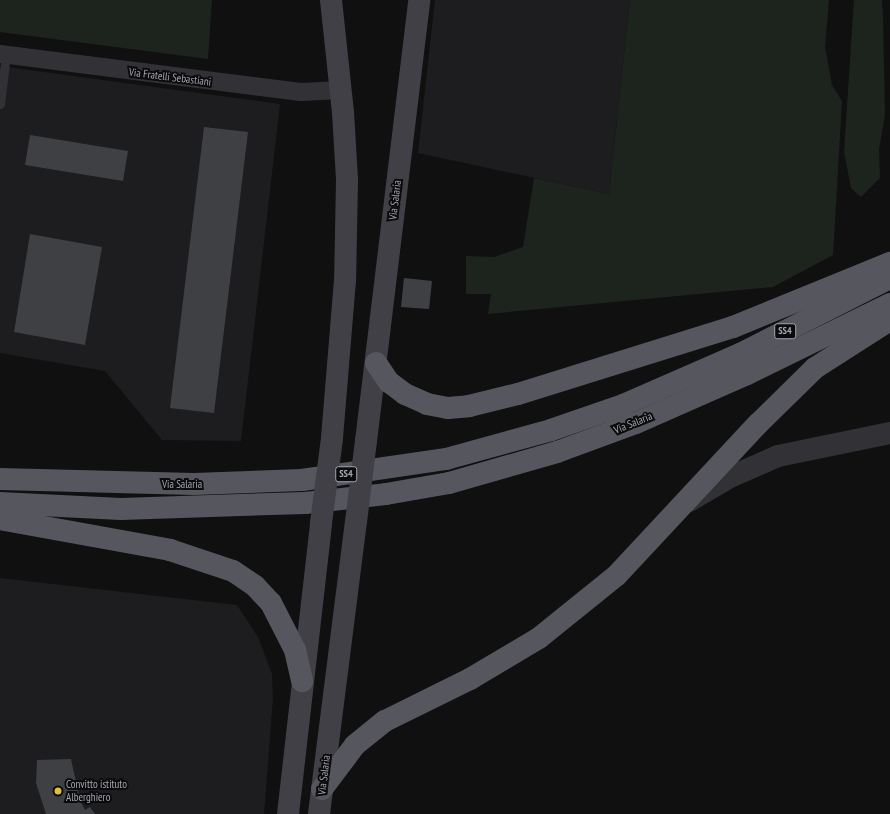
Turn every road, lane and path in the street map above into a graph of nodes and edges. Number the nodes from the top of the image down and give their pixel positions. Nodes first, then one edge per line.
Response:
1 (331, 0) edge
2 (419, 0) edge
3 (3, 54) edge
4 (341, 90) junction
5 (0, 104) edge
6 (890, 263) edge
7 (890, 278) edge
8 (890, 304) edge
9 (890, 320) edge
10 (376, 363) junction
11 (890, 433) edge
12 (0, 479) edge
13 (0, 504) edge
14 (680, 507) junction
15 (0, 519) edge
16 (302, 681) junction
17 (322, 789) junction
18 (288, 814) edge
19 (319, 814) edge

1 - 4 main road
2 - 10 main road, Via Salaria
3 - 4 street, Via Fratelli Sebastiani
3 - 5 lane
4 - 16 main road, bridge
6 - 10 highway
7 - 12 highway, Via Salaria / SS4
8 - 13 highway, Via Salaria / SS4
9 - 14 highway
10 - 17 main road, Via Salaria, bridge
11 - 14 street
14 - 17 highway
15 - 16 highway
16 - 18 main road
17 - 19 main road, Via Salaria

